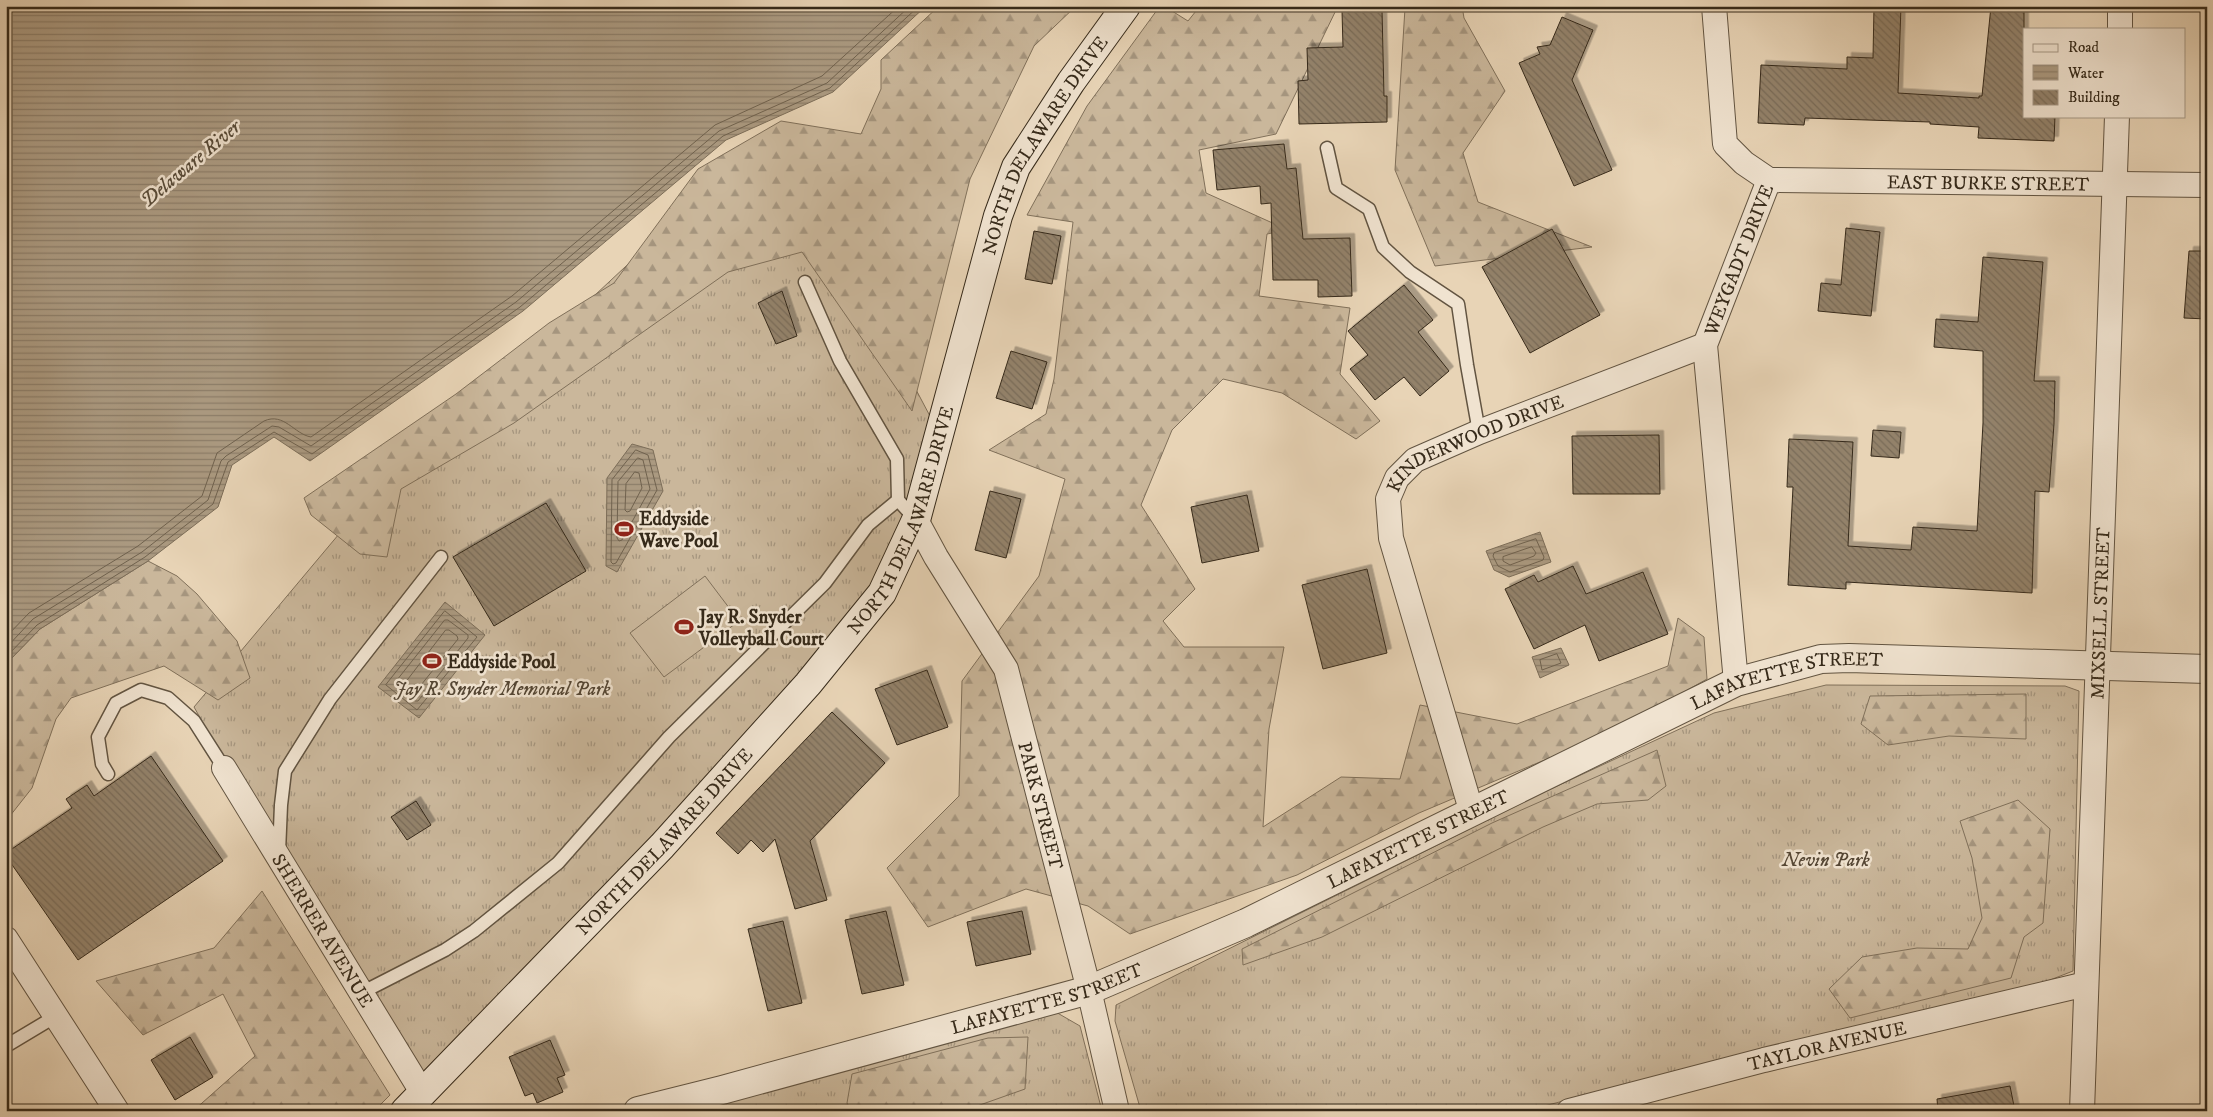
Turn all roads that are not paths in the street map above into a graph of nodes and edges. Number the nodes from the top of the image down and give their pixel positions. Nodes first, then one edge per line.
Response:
1 (1126, 6) edge
2 (1714, 6) edge
3 (2120, 6) edge
4 (2120, 28) edge
5 (2117, 118) edge
6 (1327, 148) dead end
7 (1769, 180) junction
8 (2114, 184) junction
9 (2207, 185) edge
10 (805, 282) dead end
11 (1705, 345) junction
12 (1479, 432) junction
13 (898, 500) junction
14 (916, 520) junction
15 (441, 557) dead end
16 (2097, 666) junction
17 (2207, 670) edge
18 (1736, 682) junction
19 (224, 768) joint
20 (108, 774) dead end
21 (1472, 813) junction
22 (279, 857) junction
23 (6, 939) edge
24 (2086, 984) junction
25 (1089, 990) junction
26 (361, 993) junction
27 (56, 1016) junction
28 (6, 1046) edge
29 (414, 1101) edge
30 (117, 1111) edge
31 (638, 1111) edge
32 (1117, 1111) edge
33 (1569, 1111) edge
34 (2082, 1111) edge

1 - 14 street, NORTH DELAWARE DRIVE
2 - 7 street, WEYGADT DRIVE
3 - 4 street
5 - 8 street, MIXSELL STREET
6 - 12 lane
7 - 8 street, EAST BURKE STREET
7 - 11 street, WEYGADT DRIVE
8 - 9 street, EAST BURKE STREET
8 - 16 street, MIXSELL STREET
10 - 13 lane
11 - 12 street, KINDERWOOD DRIVE
11 - 18 street, WEYGADT DRIVE
12 - 21 street, KINDERWOOD DRIVE
13 - 14 lane
13 - 26 lane
14 - 25 street, PARK STREET
14 - 29 street, NORTH DELAWARE DRIVE
15 - 22 lane
16 - 17 street, LAFAYETTE STREET
16 - 18 street, LAFAYETTE STREET
16 - 24 street, MIXSELL STREET
18 - 21 street, LAFAYETTE STREET
19 - 20 lane
19 - 22 street, SHERRER AVENUE
21 - 25 street, LAFAYETTE STREET
22 - 26 street, SHERRER AVENUE
23 - 27 street
24 - 33 street, TAYLOR AVENUE
24 - 34 street, MIXSELL STREET
25 - 31 street, LAFAYETTE STREET
25 - 32 street, PARK STREET
26 - 29 street, SHERRER AVENUE
27 - 28 lane
27 - 30 street

